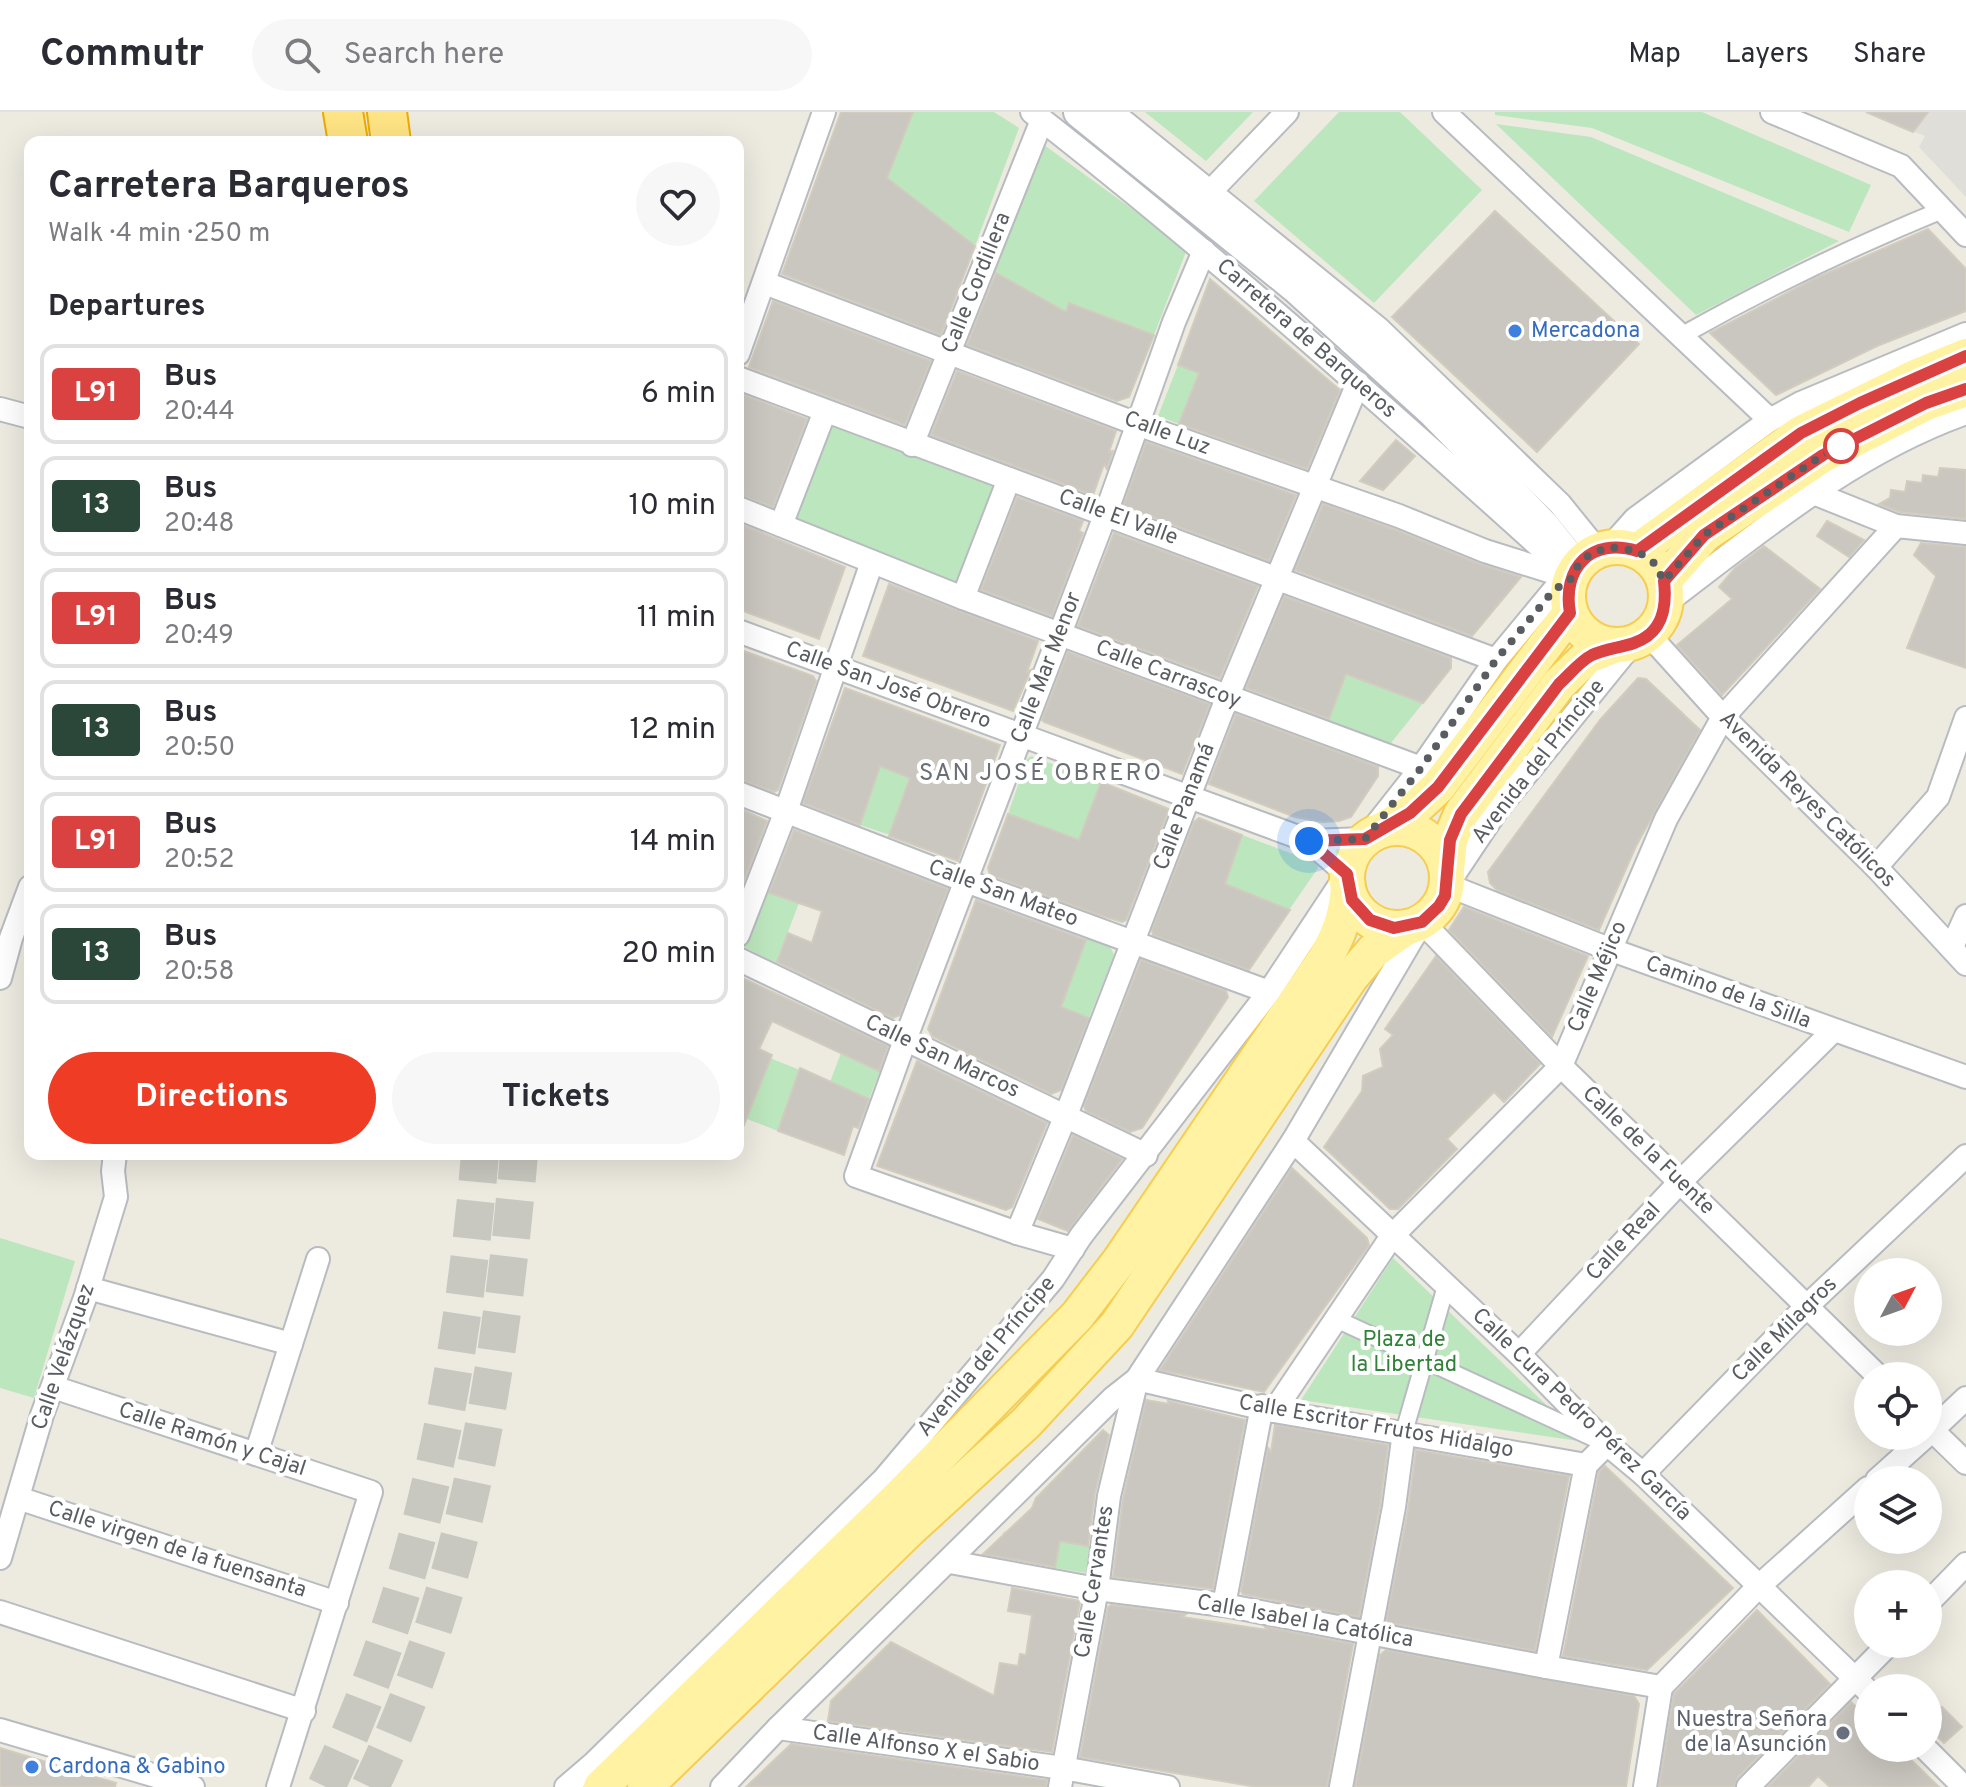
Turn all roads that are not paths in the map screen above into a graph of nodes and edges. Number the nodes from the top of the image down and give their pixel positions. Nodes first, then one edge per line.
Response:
1 (343, 112) edge
2 (387, 112) edge
3 (414, 112) edge
4 (824, 112) edge
5 (1079, 112) edge
6 (1112, 112) edge
7 (1287, 112) edge
8 (1444, 112) edge
9 (1772, 112) edge
10 (1037, 116) edge
11 (347, 136) edge
12 (390, 136) edge
13 (413, 136) edge
14 (1210, 192) junction
15 (1942, 210) junction
16 (1966, 235) edge
17 (1204, 251) junction
18 (765, 283) junction
19 (1966, 334) edge
20 (1681, 336) junction
21 (744, 338) edge
22 (950, 351) junction
23 (1966, 356) edge
24 (744, 380) edge
25 (1358, 383) junction
26 (1966, 389) edge
27 (0, 409) edge
28 (825, 411) junction
29 (1966, 413) edge
30 (24, 415) edge
31 (1770, 420) junction
32 (1137, 424) junction
33 (912, 445) junction
34 (1009, 479) junction
35 (1314, 487) junction
36 (1811, 492) junction
37 (744, 510) edge
38 (1106, 513) junction
39 (781, 525) junction
40 (1896, 526) junction
41 (1966, 533) edge
42 (872, 562) junction
43 (1588, 570) junction
44 (1277, 577) junction
45 (1666, 592) junction
46 (963, 598) junction
47 (744, 633) edge
48 (1061, 633) junction
49 (1633, 641) junction
50 (1496, 660) junction
51 (834, 667) junction
52 (1227, 698) junction
53 (1723, 717) junction
54 (1966, 718) edge
55 (1021, 734) junction
56 (1421, 768) junction
57 (744, 795) edge
58 (1190, 797) junction
59 (786, 811) junction
60 (1374, 834) junction
61 (1309, 841) junction
62 (1876, 867) junction
63 (1447, 877) junction
64 (966, 881) junction
65 (1348, 881) junction
66 (24, 900) edge
67 (1966, 916) edge
68 (744, 920) edge
69 (1414, 924) junction
70 (6, 938) edge
71 (1132, 942) junction
72 (1609, 949) junction
73 (1959, 955) edge
74 (744, 962) edge
75 (0, 978) edge
76 (1269, 992) junction
77 (1833, 1031) junction
78 (905, 1040) junction
79 (1561, 1066) junction
80 (1966, 1077) edge
81 (1066, 1115) junction
82 (1293, 1141) junction
83 (1146, 1155) junction
84 (1966, 1156) edge
85 (114, 1160) edge
86 (1680, 1182) junction
87 (1017, 1233) junction
88 (1392, 1236) junction
89 (1073, 1249) junction
90 (318, 1259) dead end
91 (1446, 1286) junction
92 (88, 1288) junction
93 (1807, 1306) junction
94 (1336, 1319) junction
95 (291, 1344) junction
96 (1519, 1354) junction
97 (1424, 1360) junction
98 (1864, 1362) edge
99 (1137, 1379) junction
100 (53, 1387) junction
101 (1966, 1398) edge
102 (1268, 1408) junction
103 (1942, 1419) edge
104 (1404, 1432) junction
105 (1942, 1443) edge
106 (1607, 1444) junction
107 (1908, 1450) edge
108 (256, 1454) junction
109 (1966, 1463) edge
110 (1586, 1465) junction
111 (1892, 1466) edge
112 (1643, 1474) junction
113 (18, 1498) junction
114 (1854, 1501) edge
115 (0, 1558) edge
116 (950, 1562) junction
117 (1966, 1564) edge
118 (1759, 1586) junction
119 (1097, 1589) junction
120 (1942, 1589) edge
121 (337, 1603) junction
122 (1224, 1605) junction
123 (0, 1612) edge
124 (1370, 1633) junction
125 (1546, 1667) junction
126 (1854, 1677) edge
127 (1661, 1687) junction
128 (1854, 1692) edge
129 (304, 1711) junction
130 (778, 1728) junction
131 (0, 1730) edge
132 (1939, 1762) edge
133 (1062, 1778) edge
134 (193, 1787) edge
135 (278, 1787) edge
136 (566, 1787) edge
137 (601, 1787) edge
138 (645, 1787) edge
139 (722, 1787) edge
140 (1168, 1787) edge
141 (1341, 1787) edge
142 (1645, 1787) edge
143 (1748, 1787) edge
144 (1964, 1787) edge

1 - 11 highway
2 - 12 highway
3 - 13 highway
4 - 18 street
5 - 43 main road, Carretera de Barqueros
6 - 14 street
7 - 14 street
8 - 20 street
9 - 15 street
10 - 17 street, Carretera de Barqueros
10 - 22 street, Calle Cordillera
14 - 43 street
15 - 16 street
15 - 20 street
17 - 25 street, Carretera de Barqueros
17 - 32 street, Calle Mar Menor
18 - 21 street
18 - 22 street, Calle Luz
19 - 31 street
20 - 31 street
22 - 32 street, Calle Luz
22 - 33 street, Calle Cordillera
23 - 43 main road
24 - 28 street, Calle El Valle
25 - 35 street, Calle Panamá
25 - 43 street, Carretera de Barqueros
26 - 45 main road
27 - 30 street
28 - 33 street, Calle El Valle
28 - 39 street
29 - 36 street
31 - 43 street
32 - 35 street, Calle Luz
32 - 38 street, Calle Mar Menor
33 - 34 street, Calle El Valle
34 - 38 street, Calle El Valle
34 - 46 street
35 - 43 street, Calle Luz
35 - 44 street, Calle Panamá
36 - 40 street
36 - 45 street
37 - 39 street, Calle Carrascoy
38 - 44 street, Calle El Valle
38 - 48 street, Calle Mar Menor
39 - 42 street, Calle Carrascoy
40 - 41 street
40 - 53 street, Calle Méjico
42 - 46 street, Calle Carrascoy
42 - 51 street
43 - 45 main road
43 - 49 main road
43 - 50 street
43 - 60 main road
44 - 50 street, Calle El Valle
44 - 52 street, Calle Panamá
45 - 49 main road
46 - 48 street, Calle Carrascoy
47 - 51 street, Calle San José Obrero
48 - 52 street, Calle Carrascoy
48 - 55 street, Calle Mar Menor
49 - 53 street, Avenida Reyes Católicos
49 - 63 main road, Avenida del Príncipe
50 - 56 street
51 - 55 street, Calle San José Obrero
51 - 59 street
52 - 56 street, Calle Carrascoy
52 - 58 street, Calle Panamá
53 - 62 street, Avenida Reyes Católicos
53 - 72 street, Calle Méjico
54 - 62 street
55 - 58 street, Calle San José Obrero
55 - 64 street, Calle Mar Menor
56 - 60 street
57 - 59 street, Calle San Mateo
58 - 61 street, Calle San José Obrero
58 - 71 street, Calle Panamá
59 - 64 street, Calle San Mateo
59 - 68 street
60 - 61 street, Calle San José Obrero
60 - 63 main road
60 - 65 main road
61 - 65 street, Calle San José Obrero
62 - 73 street, Avenida Reyes Católicos
63 - 69 main road
63 - 72 street, Camino de la Silla
64 - 71 street, Calle San Mateo
64 - 78 street, Calle Mar Menor
65 - 69 main road
65 - 76 street, Avenida del Príncipe
65 - 137 main road, Avenida del Príncipe
66 - 70 street
67 - 73 street
69 - 79 street, Calle de la Fuente
69 - 82 street
69 - 138 main road
70 - 75 street
71 - 76 street, Calle San Mateo
71 - 81 street, Calle Panamá
72 - 77 street, Camino de la Silla
72 - 79 street, Calle Méjico
74 - 78 street, Calle San Marcos
76 - 83 street, Avenida del Príncipe
77 - 80 street, Camino de la Silla
77 - 86 street, Calle Real
78 - 81 street, Calle San Marcos
78 - 87 street, Calle Mar Menor
79 - 86 street, Calle de la Fuente
79 - 88 street, Calle Méjico
81 - 83 street, Calle San Marcos
81 - 87 street, Calle Panamá
82 - 88 street, Calle Cura Pedro Pérez García
82 - 99 street
83 - 89 street, Avenida del Príncipe
84 - 93 street, Calle Milagros
85 - 92 street, Calle Velázquez
86 - 93 street, Calle de la Fuente
86 - 96 street, Calle Real
87 - 89 street
88 - 91 street, Calle Cura Pedro Pérez García
88 - 94 street, Calle Méjico
89 - 136 street, Avenida del Príncipe
90 - 95 street
91 - 96 street, Calle Cura Pedro Pérez García
91 - 97 street
92 - 95 street
92 - 100 street, Calle Velázquez
93 - 98 street, Calle de la Fuente
93 - 112 street, Calle Milagros
94 - 97 street
94 - 102 street, Calle Méjico
95 - 108 street
96 - 106 street, Calle Cura Pedro Pérez García
97 - 104 street
97 - 106 street
99 - 102 street, Calle Escritor Frutos Hidalgo
99 - 116 street
99 - 119 street, Calle Cervantes
100 - 108 street, Calle Ramón y Cajal
100 - 113 street, Calle Velázquez
101 - 103 street
102 - 104 street, Calle Escritor Frutos Hidalgo
102 - 122 street
104 - 110 street, Calle Escritor Frutos Hidalgo
104 - 124 street
105 - 109 street
106 - 110 street
106 - 112 street, Calle Cura Pedro Pérez García
107 - 111 street
108 - 121 street, Calle Ramón y Cajal
110 - 125 street
112 - 118 street, Calle Cura Pedro Pérez García
113 - 115 street, Calle Velázquez
113 - 121 street, Calle virgen de la fuensanta
114 - 118 street
116 - 119 street, Calle Isabel la Católica
116 - 130 street
117 - 120 street
118 - 126 street, Calle Cura Pedro Pérez García
118 - 127 street
119 - 122 street, Calle Isabel la Católica
119 - 133 street, Calle Cervantes
121 - 129 street
122 - 124 street, Calle Isabel la Católica
123 - 129 street
124 - 125 street, Calle Isabel la Católica
124 - 141 street
125 - 127 street, Calle Isabel la Católica
127 - 142 street
128 - 143 street
129 - 135 street
130 - 133 street, Calle Alfonso X el Sabio
130 - 139 street
131 - 134 street
132 - 144 street
133 - 140 street, Calle Alfonso X el Sabio

